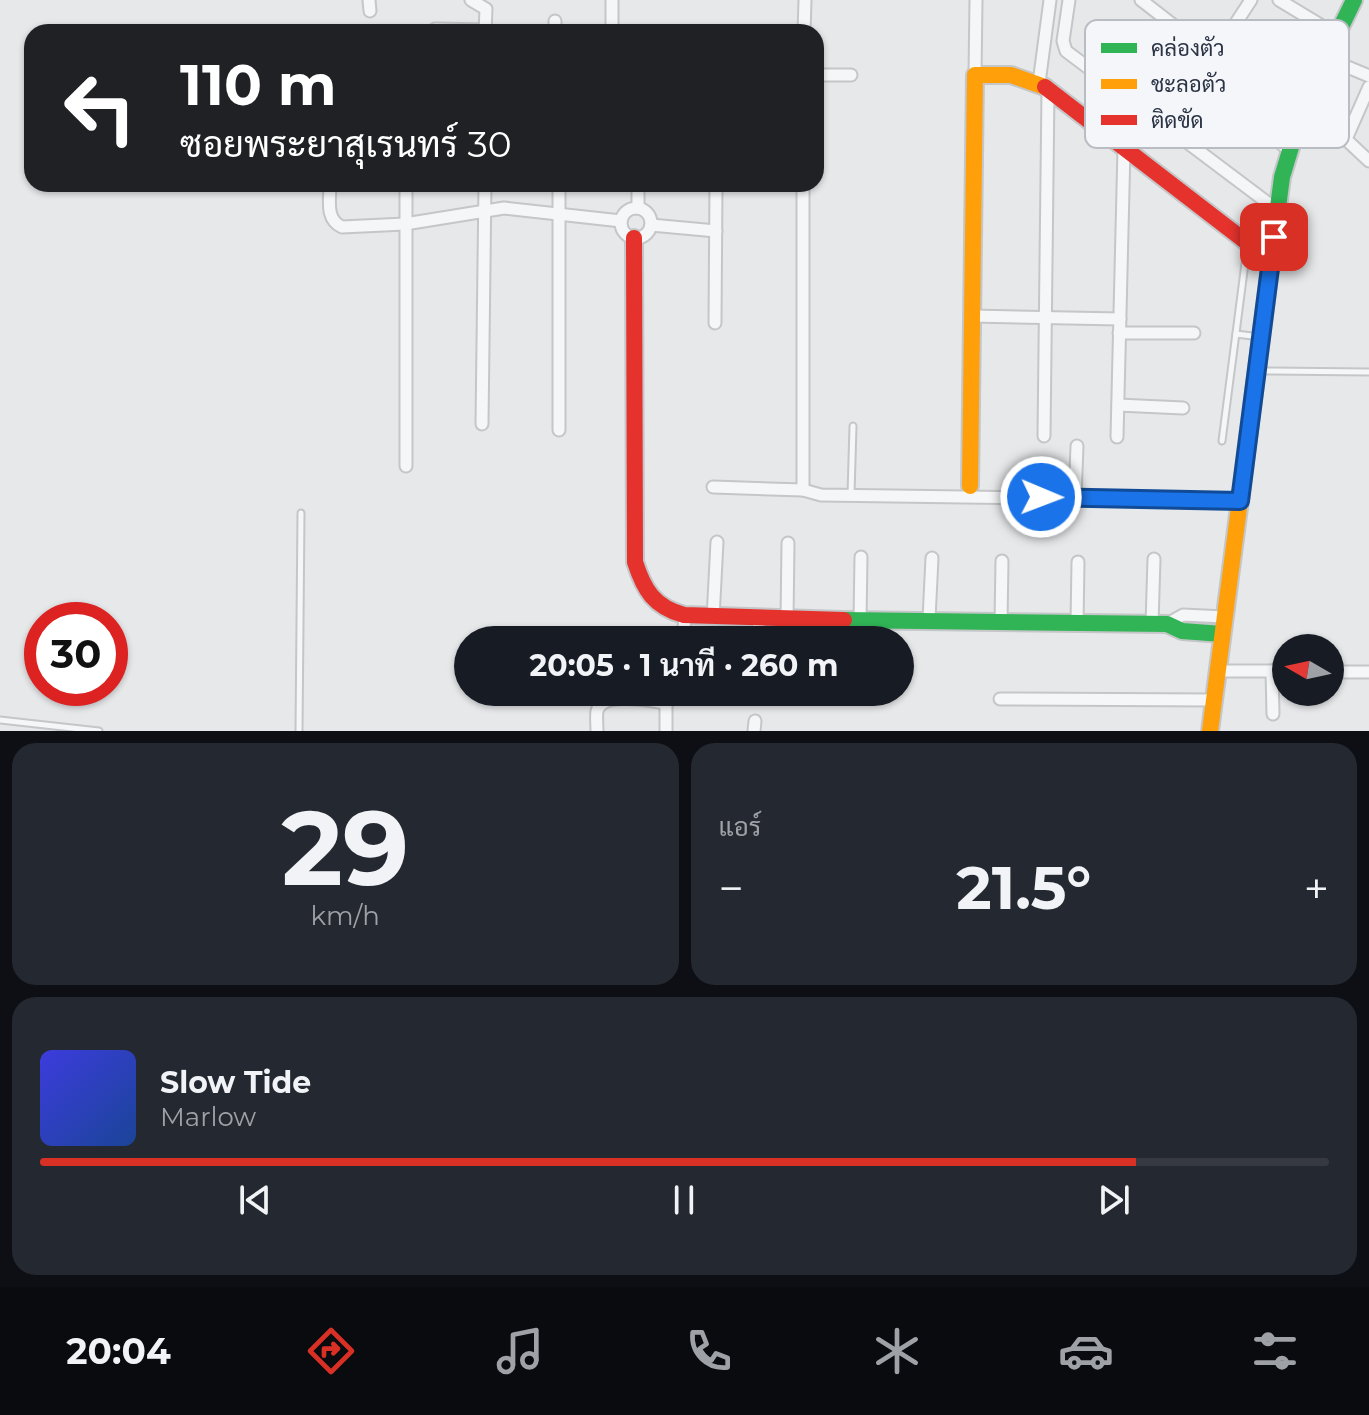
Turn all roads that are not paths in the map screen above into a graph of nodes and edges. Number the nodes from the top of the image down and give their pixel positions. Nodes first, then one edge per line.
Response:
1 (471, 0) edge
2 (612, 0) edge
3 (805, 0) edge
4 (976, 0) edge
5 (1050, 0) edge
6 (1069, 0) edge
7 (1141, 0) edge
8 (1251, 0) edge
9 (1279, 0) edge
10 (1354, 0) edge
11 (1167, 20) edge
12 (1238, 20) edge
13 (1312, 20) edge
14 (1344, 20) edge
15 (485, 24) edge
16 (612, 24) edge
17 (804, 24) edge
18 (1085, 65) edge
19 (1349, 68) edge
20 (824, 75) edge
21 (851, 75) dead end
22 (975, 75) junction
23 (1369, 76) edge
24 (1044, 87) junction
25 (1369, 87) edge
26 (1085, 118) edge
27 (1349, 132) edge
28 (1349, 142) edge
29 (1124, 148) joint
30 (1195, 148) edge
31 (1286, 148) edge
32 (1291, 148) edge
33 (1290, 151) junction
34 (1369, 161) edge
35 (330, 192) edge
36 (406, 192) edge
37 (485, 192) edge
38 (559, 192) edge
39 (638, 192) edge
40 (716, 192) edge
41 (803, 192) edge
42 (638, 208) junction
43 (485, 210) junction
44 (1277, 210) junction
45 (559, 214) junction
46 (621, 221) junction
47 (405, 224) junction
48 (651, 225) junction
49 (716, 231) junction
50 (634, 238) junction
51 (1247, 243) junction
52 (1271, 261) junction
53 (972, 316) junction
54 (1046, 316) junction
55 (1120, 319) junction
56 (715, 323) dead end
57 (1119, 333) junction
58 (1194, 333) dead end
59 (1236, 334) junction
60 (1261, 337) junction
61 (1257, 371) junction
62 (1369, 372) edge
63 (1118, 405) junction
64 (1183, 408) dead end
65 (482, 424) dead end
66 (853, 426) dead end
67 (559, 430) dead end
68 (1044, 436) dead end
69 (1117, 437) dead end
70 (1222, 441) dead end
71 (1077, 446) dead end
72 (406, 466) dead end
73 (970, 486) dead end
74 (713, 487) dead end
75 (803, 490) junction
76 (851, 495) junction
77 (1075, 498) junction
78 (1240, 501) junction
79 (301, 513) dead end
80 (717, 542) dead end
81 (788, 543) dead end
82 (861, 557) dead end
83 (932, 558) dead end
84 (1154, 559) dead end
85 (1002, 561) dead end
86 (1078, 562) dead end
87 (685, 617) junction
88 (1225, 617) junction
89 (713, 618) junction
90 (759, 619) junction
91 (787, 619) junction
92 (860, 619) junction
93 (929, 619) junction
94 (1001, 622) junction
95 (1077, 624) junction
96 (1160, 624) junction
97 (684, 626) edge
98 (759, 626) edge
99 (1222, 634) junction
100 (1218, 671) junction
101 (1272, 671) edge
102 (1344, 672) edge
103 (1369, 672) edge
104 (1000, 699) dead end
105 (1214, 700) junction
106 (600, 706) edge
107 (666, 706) edge
108 (1273, 706) edge
109 (1273, 714) dead end
110 (0, 720) edge
111 (99, 731) edge
112 (299, 731) edge
113 (597, 731) edge
114 (666, 731) edge
115 (1210, 731) edge

1 - 15 street
2 - 16 street
3 - 17 street
4 - 22 street
5 - 24 street
6 - 18 street
7 - 11 street
8 - 12 street
9 - 13 street
10 - 14 street
19 - 23 street
20 - 21 street
22 - 24 street
22 - 53 street
24 - 26 street
24 - 54 street
25 - 27 street
28 - 34 street
29 - 51 street
29 - 55 street
30 - 44 street
31 - 33 street
32 - 33 street
33 - 44 street
35 - 47 street
36 - 47 street
37 - 43 street
38 - 45 street
39 - 42 street
40 - 49 street
41 - 75 street
42 - 46 street
42 - 48 street
43 - 45 street
43 - 47 street
43 - 65 street
44 - 52 street
45 - 46 street
45 - 67 street
46 - 50 street
47 - 72 street
48 - 49 street
48 - 50 street
49 - 56 street
50 - 87 street
51 - 52 street
51 - 59 lane
52 - 60 street
53 - 54 street
53 - 73 street
54 - 55 street
54 - 68 street
55 - 57 street
57 - 58 street
57 - 63 street
59 - 60 lane
59 - 70 lane
60 - 61 street
61 - 62 lane
61 - 78 street
63 - 64 street
63 - 69 street
66 - 76 lane
71 - 77 street
74 - 75 street
75 - 76 street
76 - 77 street
77 - 78 street
78 - 88 street
79 - 112 lane
80 - 89 street
81 - 91 street
82 - 92 street
83 - 93 street
84 - 96 street
85 - 94 street
86 - 95 street
87 - 89 street
87 - 97 street
88 - 96 street
88 - 99 street
89 - 90 street
90 - 91 street
90 - 98 street
91 - 92 street
92 - 93 street
93 - 94 street
94 - 95 street
95 - 96 street
96 - 99 street
99 - 100 street
100 - 101 street
100 - 105 street
102 - 103 street
104 - 105 street
105 - 115 street
106 - 113 street
107 - 114 street
108 - 109 street
110 - 111 lane

